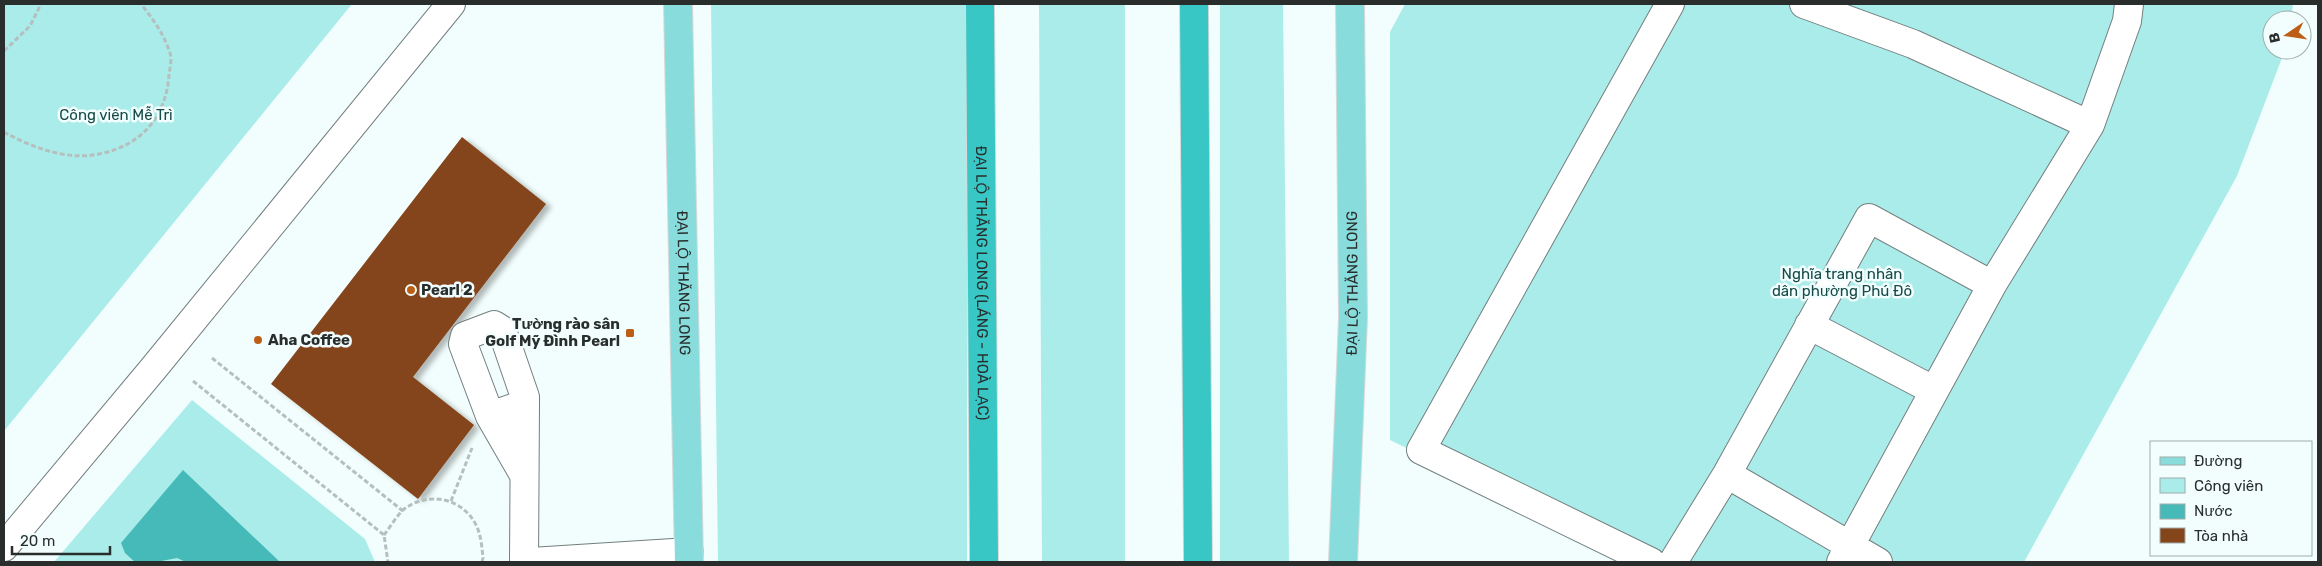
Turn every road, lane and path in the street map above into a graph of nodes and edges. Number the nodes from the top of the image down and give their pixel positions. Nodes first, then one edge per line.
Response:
1 (41, 4) edge
2 (141, 4) edge
3 (451, 4) edge
4 (678, 4) edge
5 (980, 4) edge
6 (1194, 4) edge
7 (1350, 4) edge
8 (1670, 4) edge
9 (1804, 4) edge
10 (2129, 4) edge
11 (4, 50) edge
12 (2090, 125) junction
13 (4, 132) edge
14 (1992, 285) junction
15 (1809, 325) junction
16 (212, 358) dead end
17 (193, 381) dead end
18 (1933, 390) junction
19 (525, 404) junction
20 (488, 413) junction
21 (1727, 474) junction
22 (524, 475) junction
23 (452, 501) junction
24 (403, 511) junction
25 (384, 535) junction
26 (4, 547) edge
27 (1846, 554) edge
28 (689, 557) edge
29 (388, 562) edge
30 (482, 562) edge
31 (524, 562) edge
32 (531, 562) edge
33 (984, 562) edge
34 (1198, 562) edge
35 (1343, 562) edge
36 (1651, 562) edge
37 (1673, 562) edge
38 (1878, 562) edge

1 - 11 path
2 - 13 path
3 - 26 street
4 - 28 main road, ĐẠI LỘ THĂNG LONG
5 - 33 highway, ĐẠI LỘ THĂNG LONG (LÁNG - HOÀ LẠC)
6 - 34 highway
7 - 35 main road, ĐẠI LỘ THĂNG LONG
8 - 36 street
9 - 12 street
10 - 12 street
12 - 14 street
14 - 15 street
14 - 18 street
15 - 18 street
15 - 21 street
16 - 24 path
17 - 25 path
18 - 27 street
19 - 20 street
19 - 20 street
19 - 22 street
20 - 22 street
20 - 23 path
21 - 27 street
21 - 37 street
22 - 31 street
23 - 24 path
23 - 30 path
24 - 25 path
25 - 29 path
27 - 38 street
28 - 32 street

